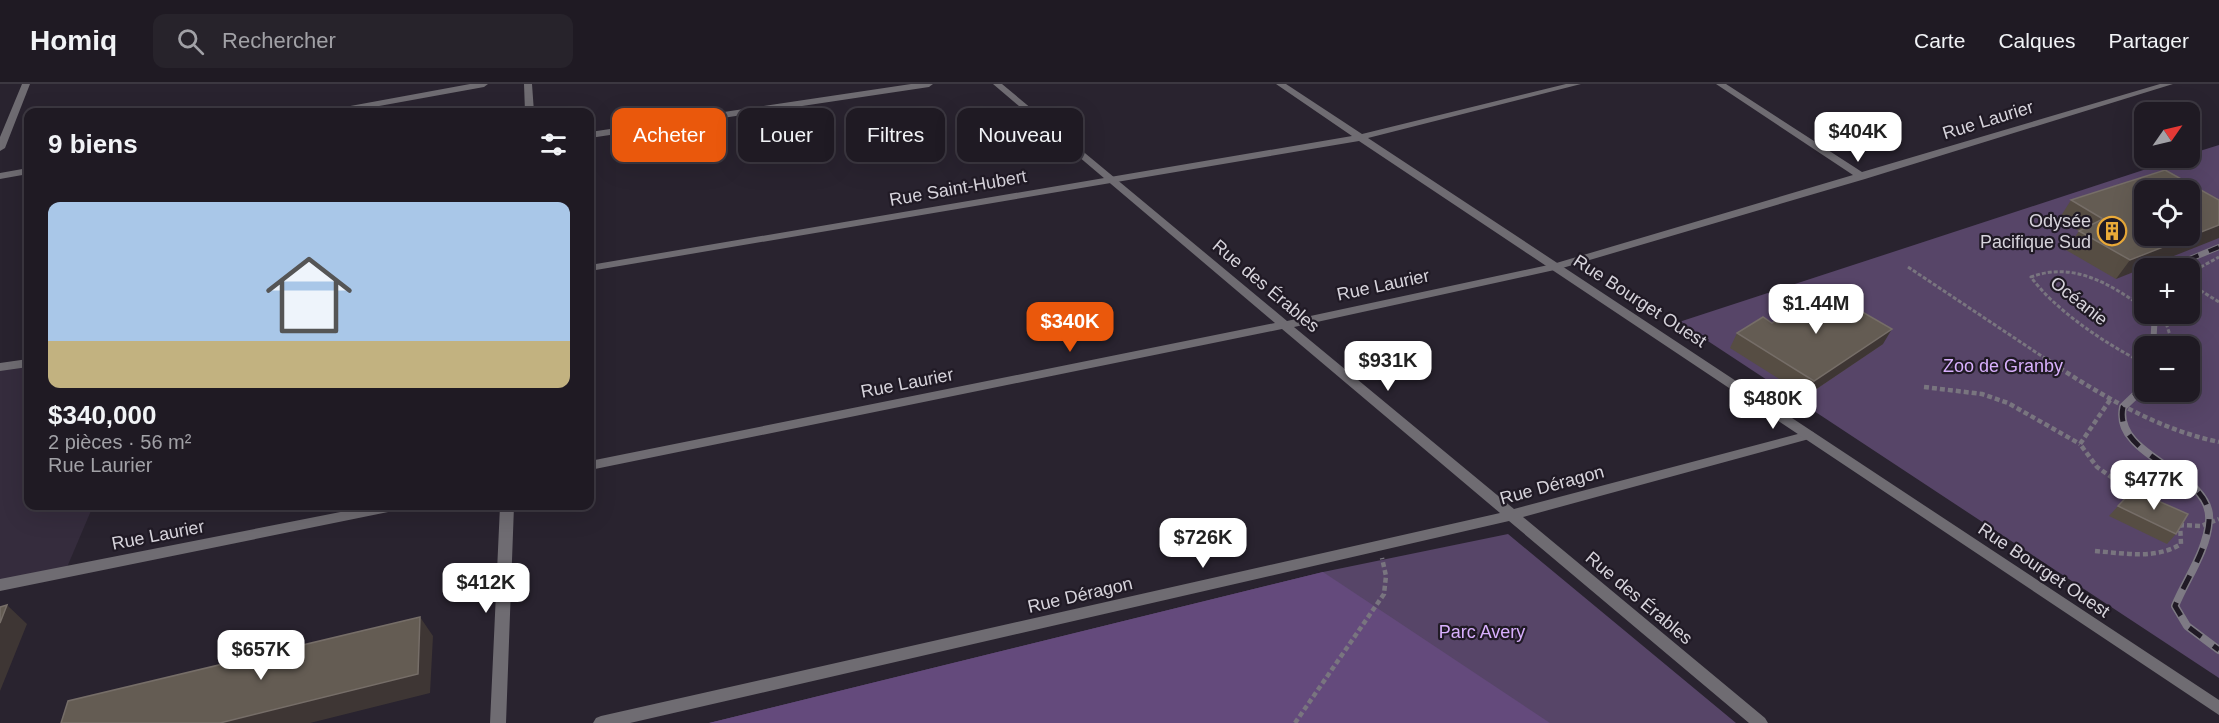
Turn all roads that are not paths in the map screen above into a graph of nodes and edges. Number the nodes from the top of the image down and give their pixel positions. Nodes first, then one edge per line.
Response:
1 (26, 84) edge
2 (484, 84) edge
3 (528, 84) edge
4 (929, 84) edge
5 (997, 84) edge
6 (1280, 84) edge
7 (1577, 84) edge
8 (1720, 84) edge
9 (2169, 84) edge
10 (355, 108) edge
11 (530, 108) edge
12 (594, 134) edge
13 (1359, 138) junction
14 (0, 148) edge
15 (24, 172) edge
16 (0, 176) edge
17 (1862, 177) junction
18 (1112, 180) junction
19 (594, 267) edge
20 (1555, 267) junction
21 (1285, 325) junction
22 (24, 364) edge
23 (0, 367) edge
24 (1809, 435) junction
25 (594, 465) edge
26 (373, 510) edge
27 (507, 510) edge
28 (1512, 515) junction
29 (0, 585) edge
30 (2219, 708) edge
31 (498, 723) edge
32 (602, 723) edge
33 (1760, 723) edge

1 - 14 street
2 - 10 street
3 - 11 street
4 - 12 street
5 - 18 street, Rue des Érables
6 - 13 street, Rue Bourget Ouest
7 - 13 street, Rue Saint-Hubert
8 - 17 street
9 - 17 street, Rue Laurier
13 - 18 street, Rue Saint-Hubert
13 - 20 street, Rue Bourget Ouest
15 - 16 street
17 - 20 street, Rue Laurier
18 - 19 street, Rue Saint-Hubert
18 - 21 street, Rue des Érables
20 - 21 street, Rue Laurier
20 - 24 street, Rue Bourget Ouest
21 - 25 street, Rue Laurier
21 - 28 street, Rue des Érables
22 - 23 street
24 - 28 street, Rue Déragon
24 - 30 street, Rue Bourget Ouest
26 - 29 street, Rue Laurier
27 - 31 street
28 - 32 street, Rue Déragon
28 - 33 street, Rue des Érables

